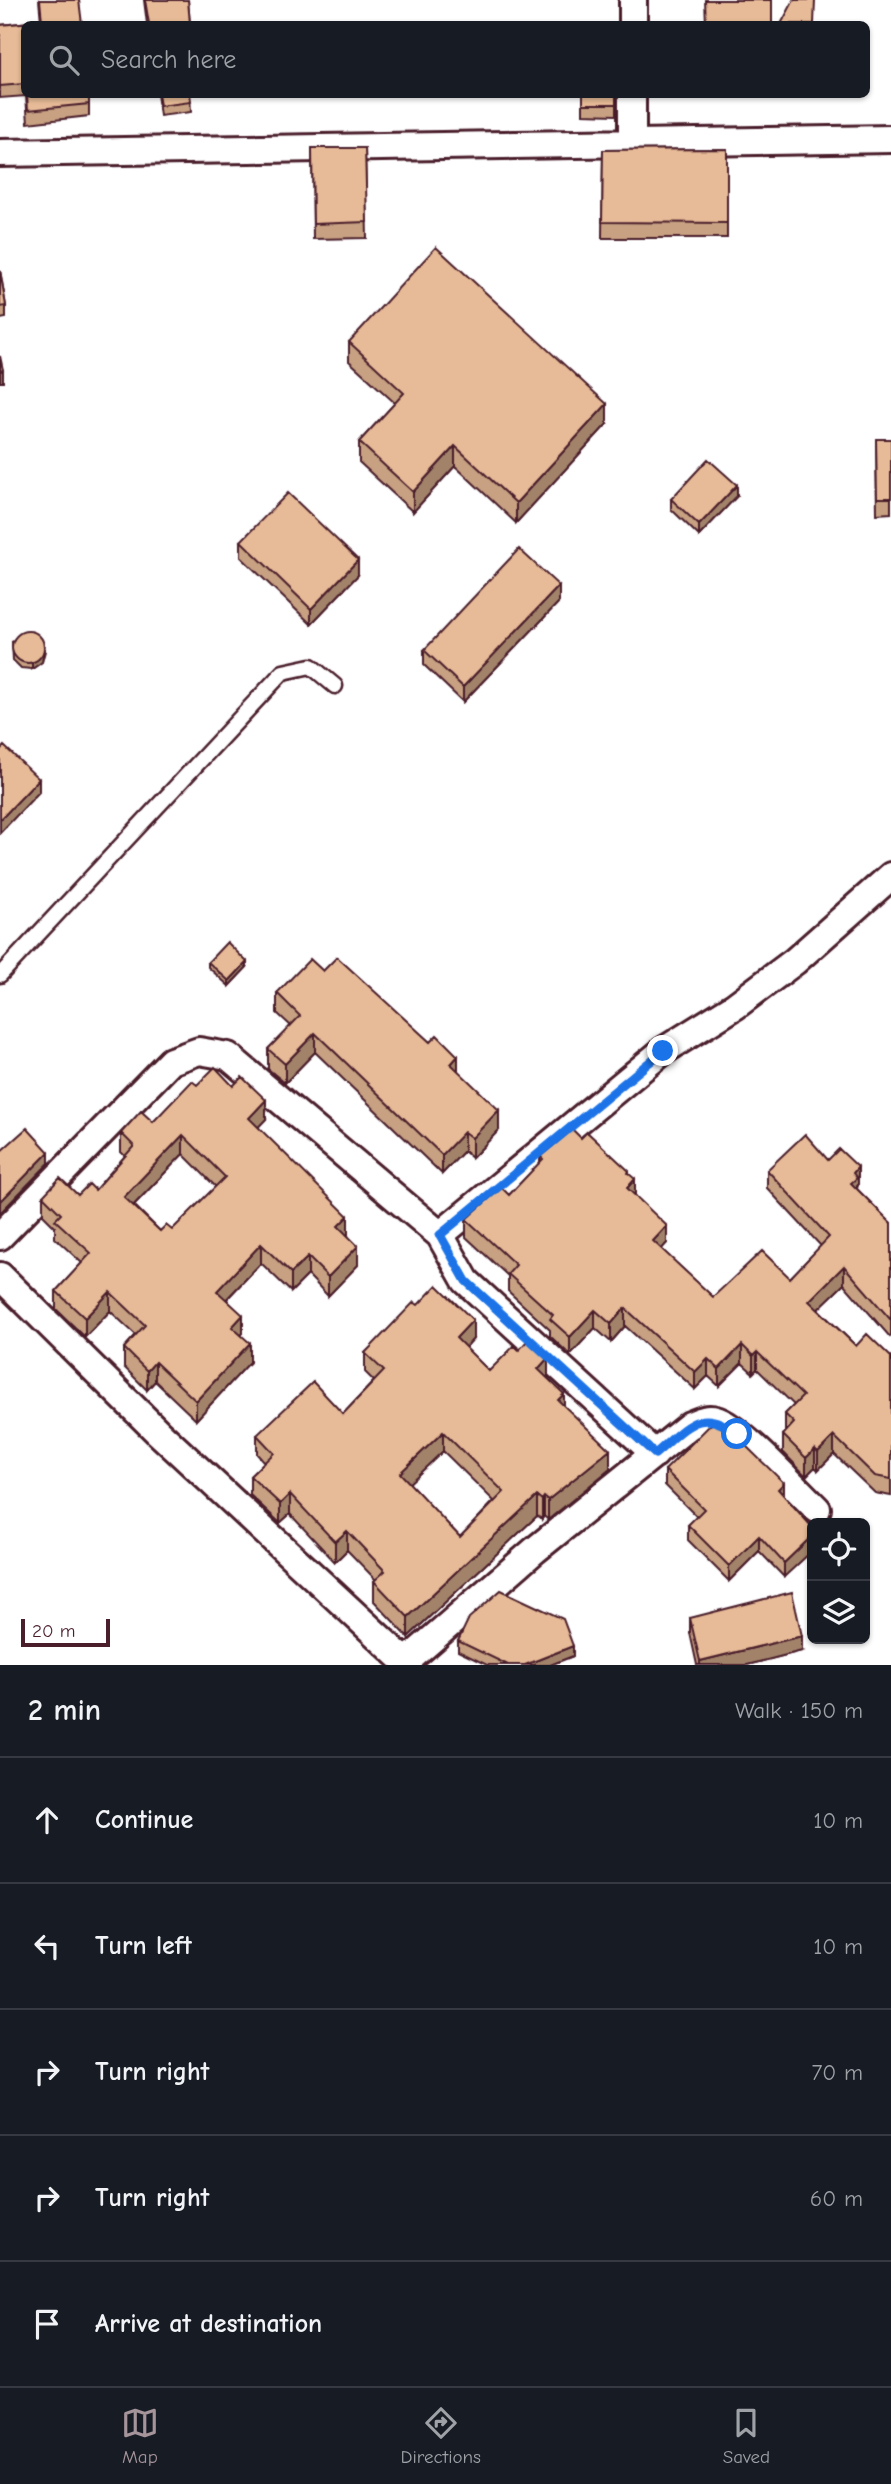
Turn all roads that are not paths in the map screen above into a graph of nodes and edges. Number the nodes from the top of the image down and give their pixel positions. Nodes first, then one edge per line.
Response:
1 (633, 0) edge
2 (633, 21) edge
3 (632, 98) edge
4 (891, 139) edge
5 (632, 141) junction
6 (0, 153) edge
7 (335, 686) dead end
8 (891, 876) edge
9 (0, 975) edge
10 (440, 1235) junction
11 (0, 1236) edge
12 (0, 1276) edge
13 (655, 1454) junction
14 (817, 1509) dead end
15 (408, 1663) edge

1 - 2 street
3 - 5 street
4 - 5 street
5 - 6 street
7 - 9 lane
8 - 10 street
10 - 11 street
10 - 13 street
12 - 15 street
13 - 14 street
13 - 15 street

